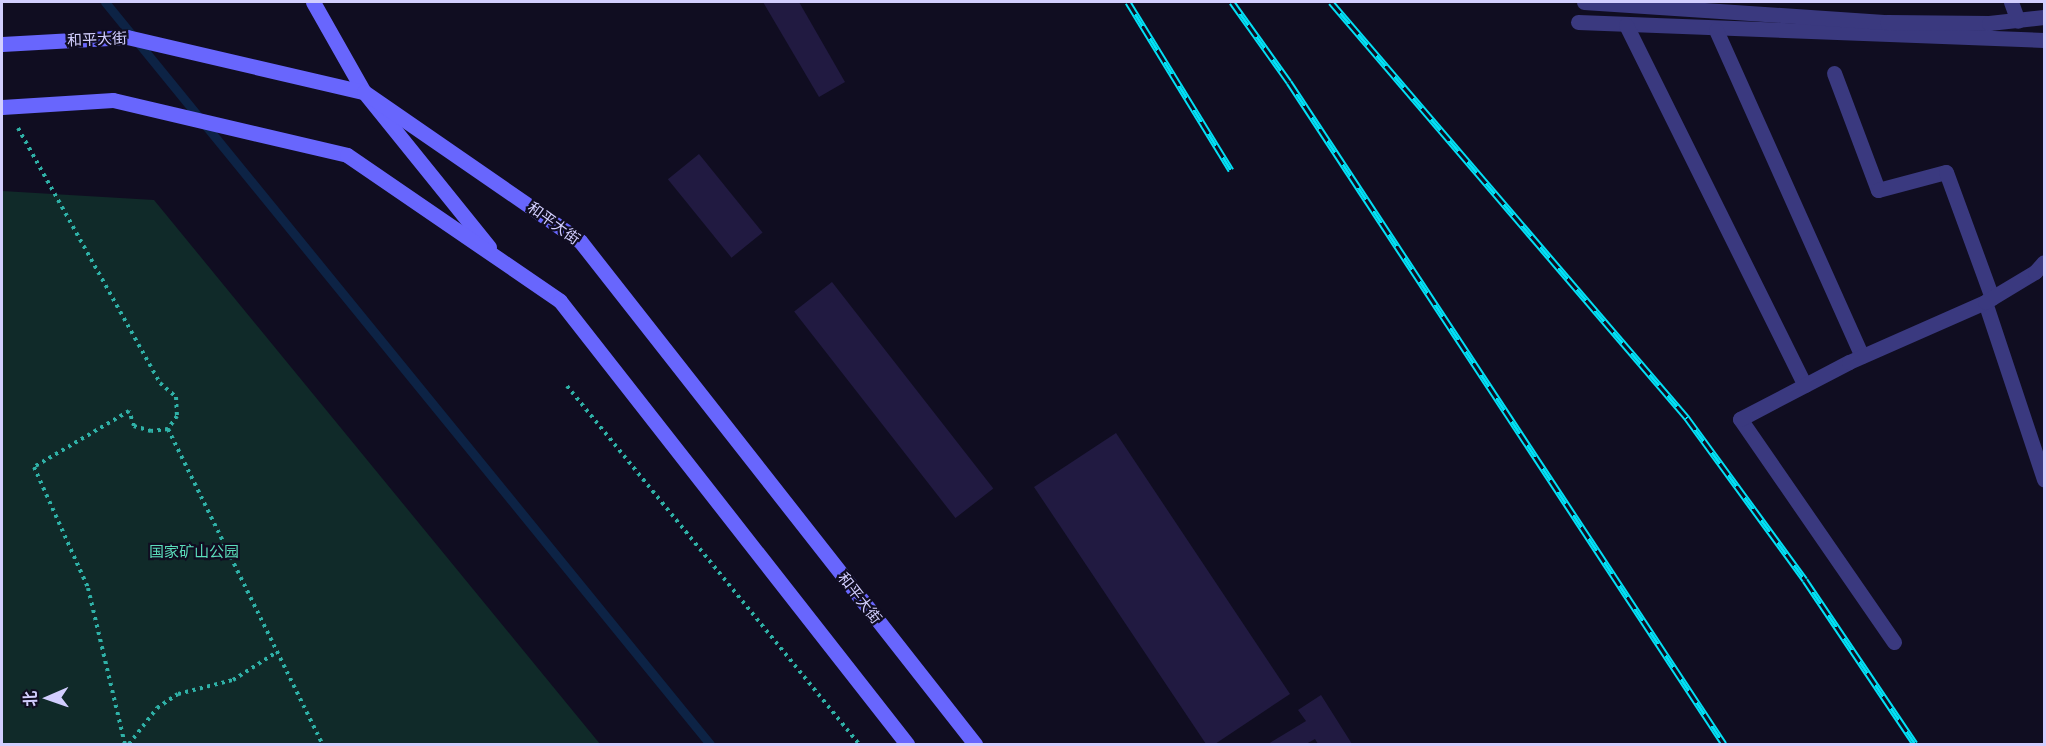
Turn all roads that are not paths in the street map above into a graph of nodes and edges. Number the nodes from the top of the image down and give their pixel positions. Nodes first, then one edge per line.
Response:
1 (313, 2) edge
2 (1584, 2) edge
3 (2011, 2) edge
4 (2044, 17) edge
5 (2018, 21) junction
6 (1578, 22) dead end
7 (1626, 25) junction
8 (1716, 30) junction
9 (2044, 40) edge
10 (2, 44) edge
11 (1834, 73) dead end
12 (364, 92) junction
13 (4, 107) edge
14 (500, 260) junction
15 (2044, 262) edge
16 (1989, 300) junction
17 (1863, 356) junction
18 (1805, 385) junction
19 (2044, 479) edge
20 (1894, 642) dead end
21 (907, 744) edge
22 (975, 744) edge

1 - 12 main road
2 - 5 street
3 - 5 street
4 - 5 street
6 - 7 street
7 - 8 street
7 - 18 street
8 - 9 street
8 - 17 street
10 - 12 main road, 和平大街
11 - 16 street
12 - 14 main road
12 - 22 main road, 和平大街
13 - 14 main road
14 - 21 main road
15 - 16 street
16 - 17 street
16 - 19 street
17 - 18 street
18 - 20 street

